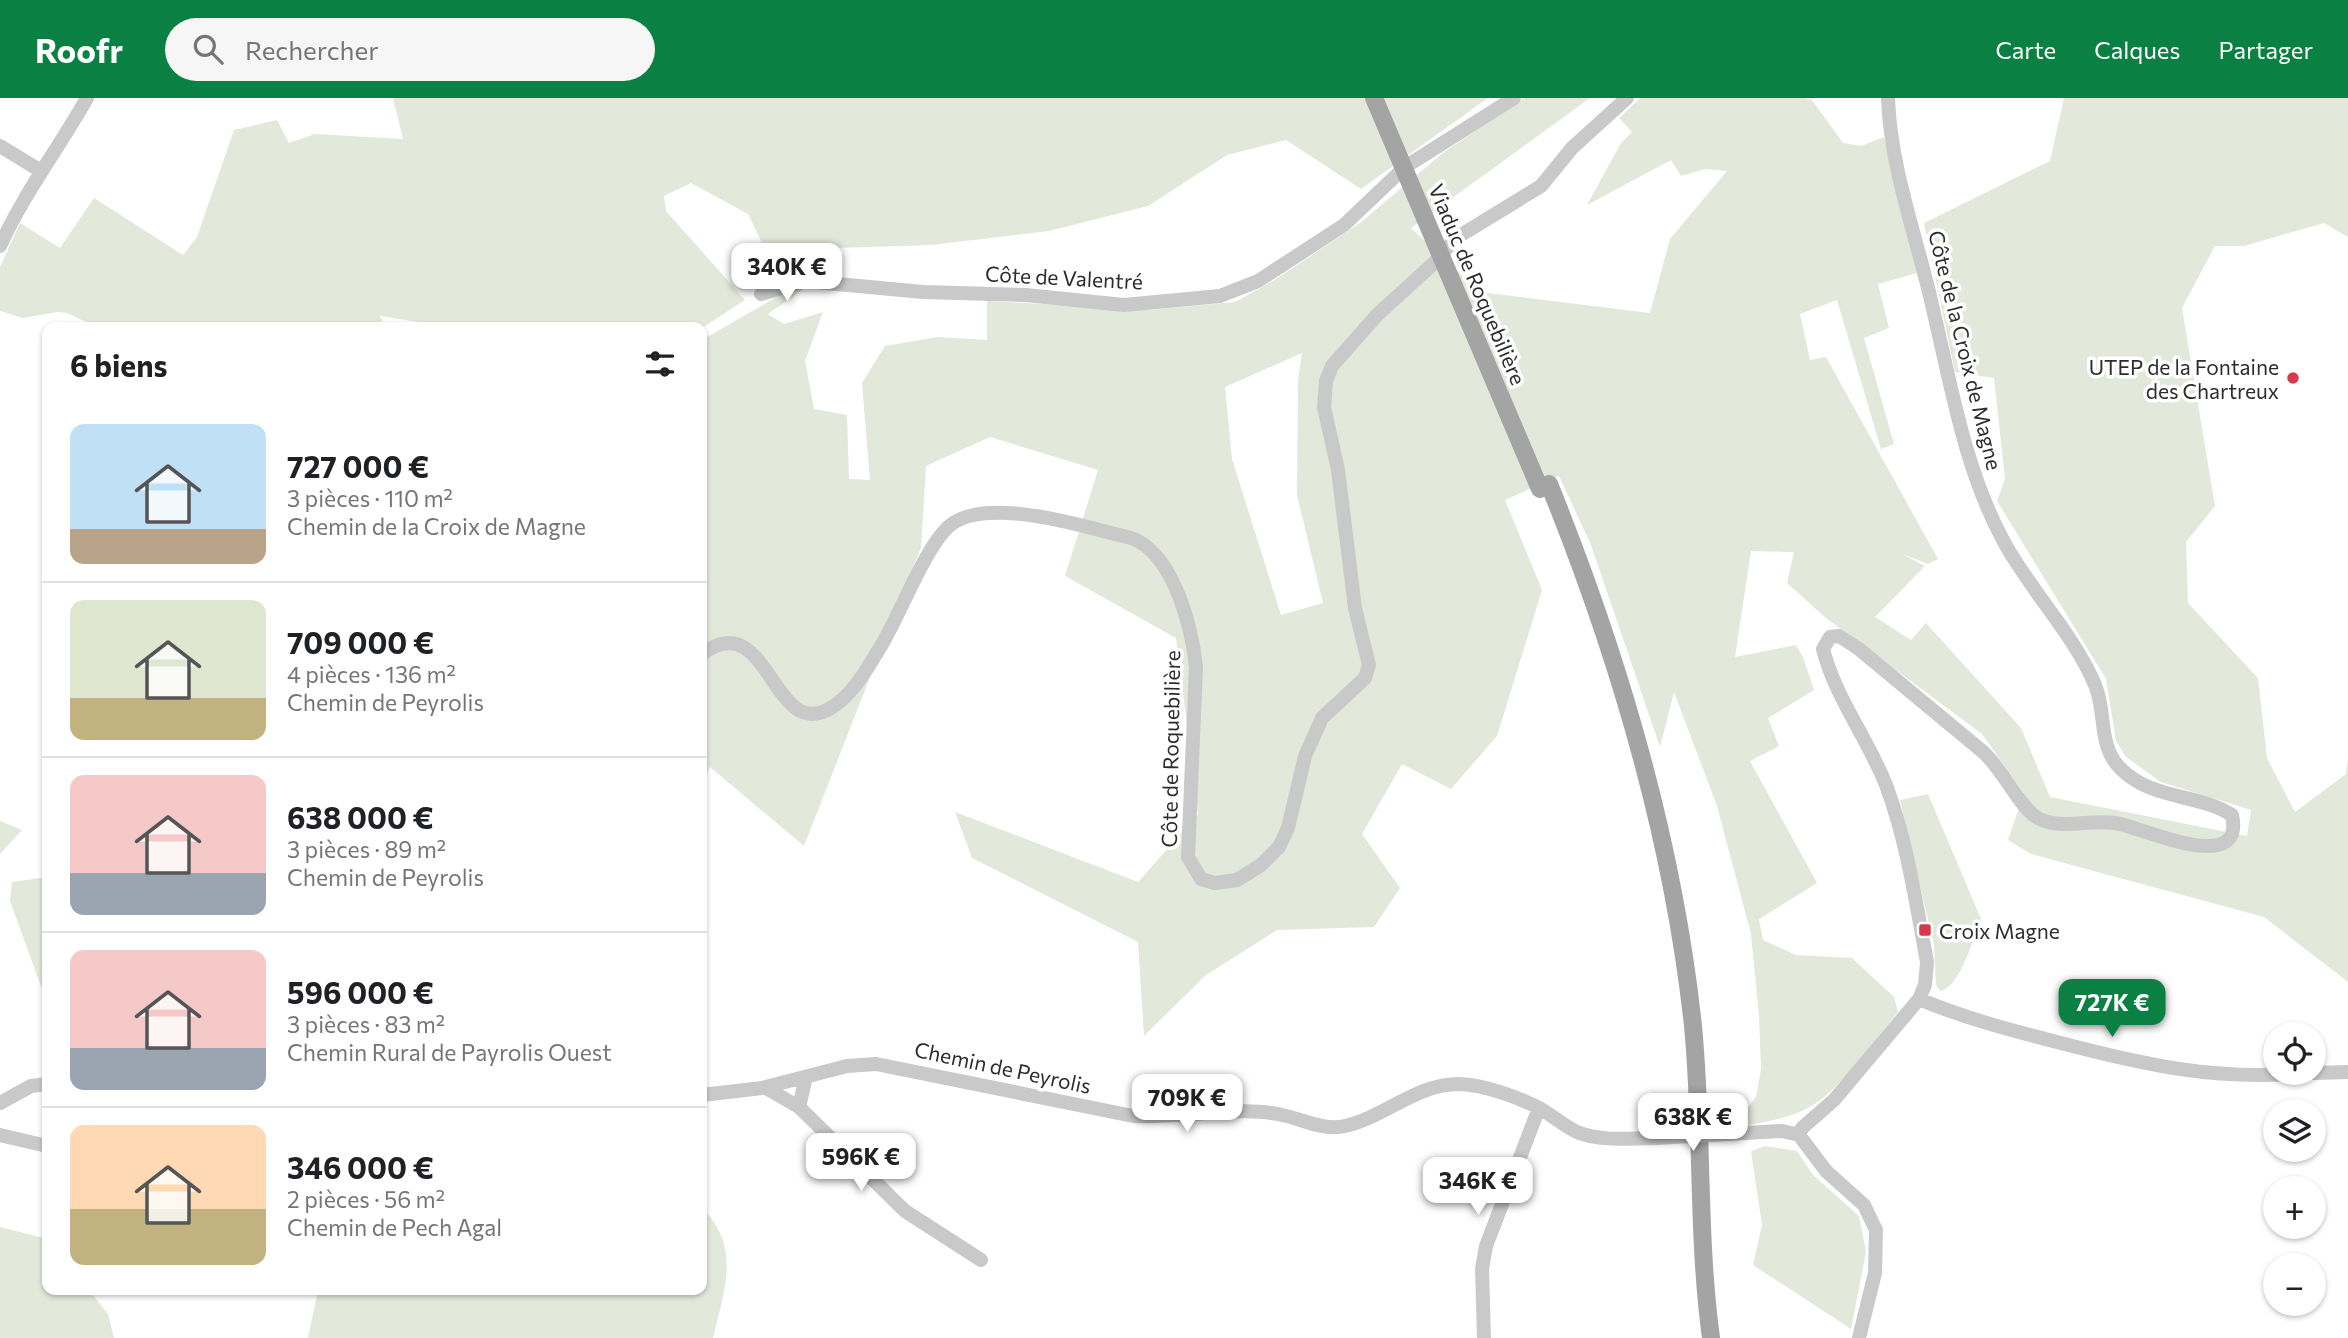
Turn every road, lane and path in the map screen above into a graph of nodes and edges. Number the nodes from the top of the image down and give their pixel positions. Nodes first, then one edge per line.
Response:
1 (88, 98) edge
2 (1374, 98) edge
3 (1385, 98) edge
4 (1514, 98) edge
5 (1626, 98) edge
6 (1888, 98) edge
7 (0, 146) edge
8 (41, 171) junction
9 (0, 246) edge
10 (761, 294) dead end
11 (1544, 487) junction
12 (707, 651) edge
13 (1919, 999) junction
14 (2348, 1072) edge
15 (2326, 1073) edge
16 (2263, 1075) edge
17 (806, 1077) junction
18 (42, 1085) edge
19 (766, 1088) junction
20 (707, 1095) edge
21 (0, 1103) edge
22 (799, 1107) junction
23 (1539, 1108) junction
24 (0, 1135) edge
25 (1799, 1135) junction
26 (42, 1145) edge
27 (981, 1260) dead end
28 (1484, 1338) edge
29 (1711, 1338) edge
30 (1859, 1338) edge

1 - 8 street
2 - 11 main road, Viaduc de Roquebilière, bridge
3 - 11 main road, Viaduc de Roquebilière
4 - 10 street, Côte de Valentré
5 - 12 street, Côte de Roquebilière
6 - 13 street, Côte de la Croix de Magne
7 - 8 street
8 - 9 street
11 - 29 main road
13 - 16 street
13 - 25 street, Côte de la Croix de Magne
14 - 15 street
17 - 19 street, Chemin de Peyrolis
17 - 22 street
17 - 23 street, Chemin de Peyrolis
18 - 21 street
19 - 20 street, Chemin de Peyrolis
19 - 22 street
22 - 27 street
23 - 25 street, Chemin de Peyrolis, bridge
23 - 28 street
24 - 26 street
25 - 30 street

